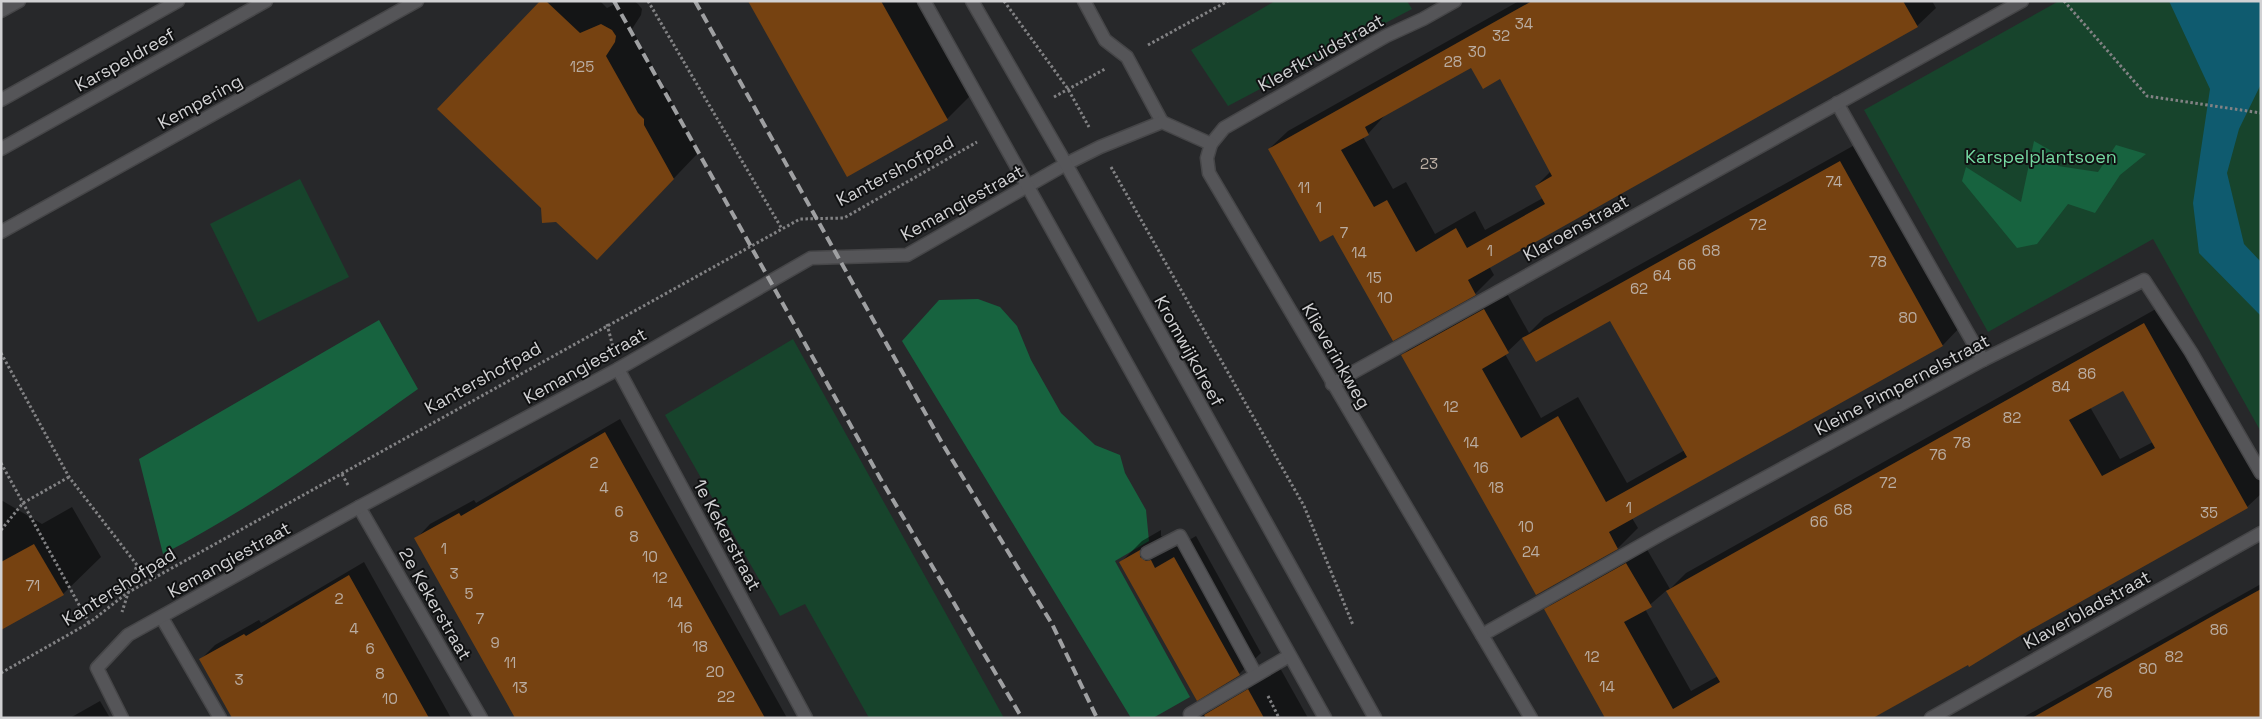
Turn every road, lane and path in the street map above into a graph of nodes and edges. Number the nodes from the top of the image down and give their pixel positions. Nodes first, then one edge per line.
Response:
1 (19, 1) edge
2 (178, 1) edge
3 (266, 1) edge
4 (417, 1) edge
5 (648, 1) edge
6 (924, 1) edge
7 (972, 1) edge
8 (1004, 1) edge
9 (1084, 1) edge
10 (1228, 1) edge
11 (1455, 1) edge
12 (2022, 1) edge
13 (2064, 1) edge
14 (1, 11) edge
15 (1127, 57) junction
16 (1068, 89) junction
17 (1, 100) edge
18 (1048, 101) dead end
19 (1837, 102) junction
20 (2261, 113) edge
21 (1162, 122) junction
22 (981, 140) dead end
23 (1211, 144) junction
24 (1100, 147) junction
25 (1, 149) edge
26 (1066, 164) junction
27 (1028, 187) junction
28 (782, 228) junction
29 (1, 232) edge
30 (1, 353) edge
31 (1983, 360) junction
32 (618, 369) junction
33 (1332, 384) junction
34 (1, 463) edge
35 (2261, 473) edge
36 (69, 477) junction
37 (23, 503) junction
38 (359, 507) junction
39 (1, 530) edge
40 (2261, 533) edge
41 (1147, 553) dead end
42 (127, 593) junction
43 (162, 618) junction
44 (90, 623) junction
45 (1354, 629) dead end
46 (1482, 636) junction
47 (1289, 656) junction
48 (1, 673) edge
49 (1256, 675) junction
50 (1190, 714) dead end
51 (122, 718) edge
52 (220, 718) edge
53 (481, 718) edge
54 (806, 718) edge
55 (1325, 718) edge
56 (1375, 718) edge
57 (1532, 718) edge
58 (1931, 718) edge

1 - 14 street
2 - 17 street, Karspeldreef
3 - 25 street, Karspeldreef
4 - 29 street, Kempering
5 - 28 path
6 - 27 street
7 - 26 street, Kromwijkdreef
8 - 16 path
9 - 15 street
10 - 15 path
11 - 23 street, Kleefkruidstraat
12 - 19 street, Klaroenstraat
13 - 20 path
15 - 16 path
15 - 21 street
16 - 18 path
16 - 24 path, Kromwijkdreef
19 - 31 street
19 - 33 street, Klaroenstraat
21 - 23 street
21 - 24 street
22 - 28 path, Kantershofpad
23 - 33 street, Klieverinkweg
24 - 26 street
24 - 45 path, Kromwijkdreef
26 - 27 street, Kemangiestraat
26 - 56 street, Kromwijkdreef
27 - 32 street, Kemangiestraat
27 - 47 street
28 - 42 path, Kantershofpad
30 - 36 path
31 - 35 street, Kleine Pimpernelstraat
31 - 46 street, Kleine Pimpernelstraat
32 - 38 street, Kemangiestraat
32 - 54 street, 1e Kekerstraat
33 - 46 street, Klieverinkweg
34 - 37 path
36 - 37 path
36 - 42 path
37 - 39 path
37 - 44 path
38 - 43 street, Kemangiestraat
38 - 53 street, 2e Kekerstraat
40 - 58 street, Klaverbladstraat
41 - 49 street
42 - 44 path, Kantershofpad
43 - 51 street, Kemangiestraat
43 - 52 street
44 - 48 path, Kantershofpad
46 - 57 street, Klieverinkweg
47 - 49 street
47 - 55 street
49 - 50 street

